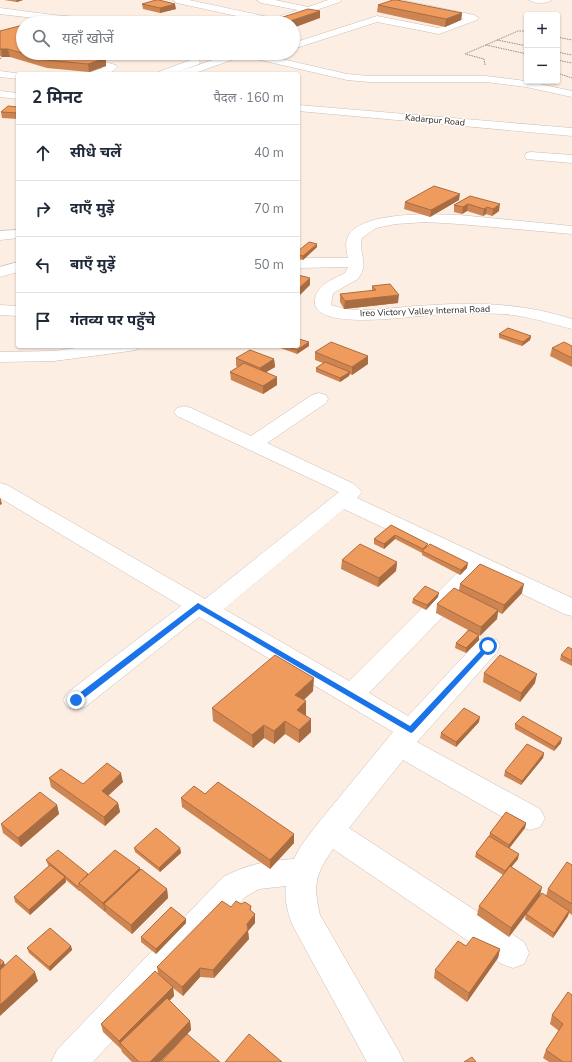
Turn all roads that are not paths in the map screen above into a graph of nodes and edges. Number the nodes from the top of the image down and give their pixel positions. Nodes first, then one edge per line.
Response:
1 (177, 0) edge
2 (261, 0) edge
3 (337, 0) edge
4 (398, 0) edge
5 (533, 0) edge
6 (548, 0) edge
7 (309, 10) junction
8 (0, 11) edge
9 (25, 16) edge
10 (245, 16) edge
11 (290, 16) edge
12 (300, 44) edge
13 (85, 60) edge
14 (206, 60) edge
15 (221, 60) edge
16 (273, 60) edge
17 (184, 70) edge
18 (101, 72) edge
19 (173, 72) edge
20 (0, 74) edge
21 (16, 76) edge
22 (0, 84) edge
23 (16, 85) edge
24 (0, 94) edge
25 (572, 94) edge
26 (16, 96) edge
27 (300, 109) edge
28 (460, 112) dead end
29 (572, 122) edge
30 (549, 125) junction
31 (572, 132) edge
32 (530, 134) junction
33 (507, 138) dead end
34 (558, 143) dead end
35 (531, 156) dead end
36 (572, 160) edge
37 (572, 230) edge
38 (300, 263) edge
39 (355, 267) junction
40 (16, 268) edge
41 (0, 272) edge
42 (300, 274) edge
43 (0, 310) edge
44 (16, 311) edge
45 (572, 324) edge
46 (114, 348) edge
47 (32, 351) edge
48 (0, 357) edge
49 (319, 399) dead end
50 (184, 412) dead end
51 (252, 444) junction
52 (0, 489) edge
53 (343, 500) junction
54 (480, 564) junction
55 (508, 564) dead end
56 (572, 594) edge
57 (202, 608) junction
58 (572, 608) edge
59 (488, 646) dead end
60 (351, 695) junction
61 (76, 700) dead end
62 (405, 738) junction
63 (530, 818) dead end
64 (329, 831) junction
65 (303, 872) junction
66 (513, 953) dead end
67 (70, 1062) edge
68 (386, 1062) edge

1 - 10 street
2 - 7 street
3 - 7 street
4 - 12 street
5 - 6 street
7 - 11 street
8 - 9 street
13 - 18 street
14 - 17 street
15 - 17 street
16 - 25 street
17 - 19 street
20 - 21 street
22 - 23 street
24 - 26 street
27 - 32 street, Kadarpur Road
28 - 30 street
29 - 30 street
30 - 31 street, Kadarpur Road
30 - 32 street, Kadarpur Road
32 - 33 street, Kadarpur Road
32 - 34 street, Kadarpur Road
35 - 36 street
37 - 39 street
38 - 39 street
39 - 42 street
39 - 45 street, Ireo Victory Valley Internal Road
40 - 41 street
43 - 44 street
46 - 47 street
47 - 48 street
49 - 51 street
50 - 51 street
51 - 53 street
52 - 57 street
53 - 54 street
53 - 57 street
54 - 58 street
54 - 60 street
55 - 56 street
57 - 60 street
57 - 61 street
59 - 62 street
60 - 62 street
62 - 63 street
62 - 64 street
64 - 65 street
64 - 66 street
65 - 67 street
65 - 68 street

